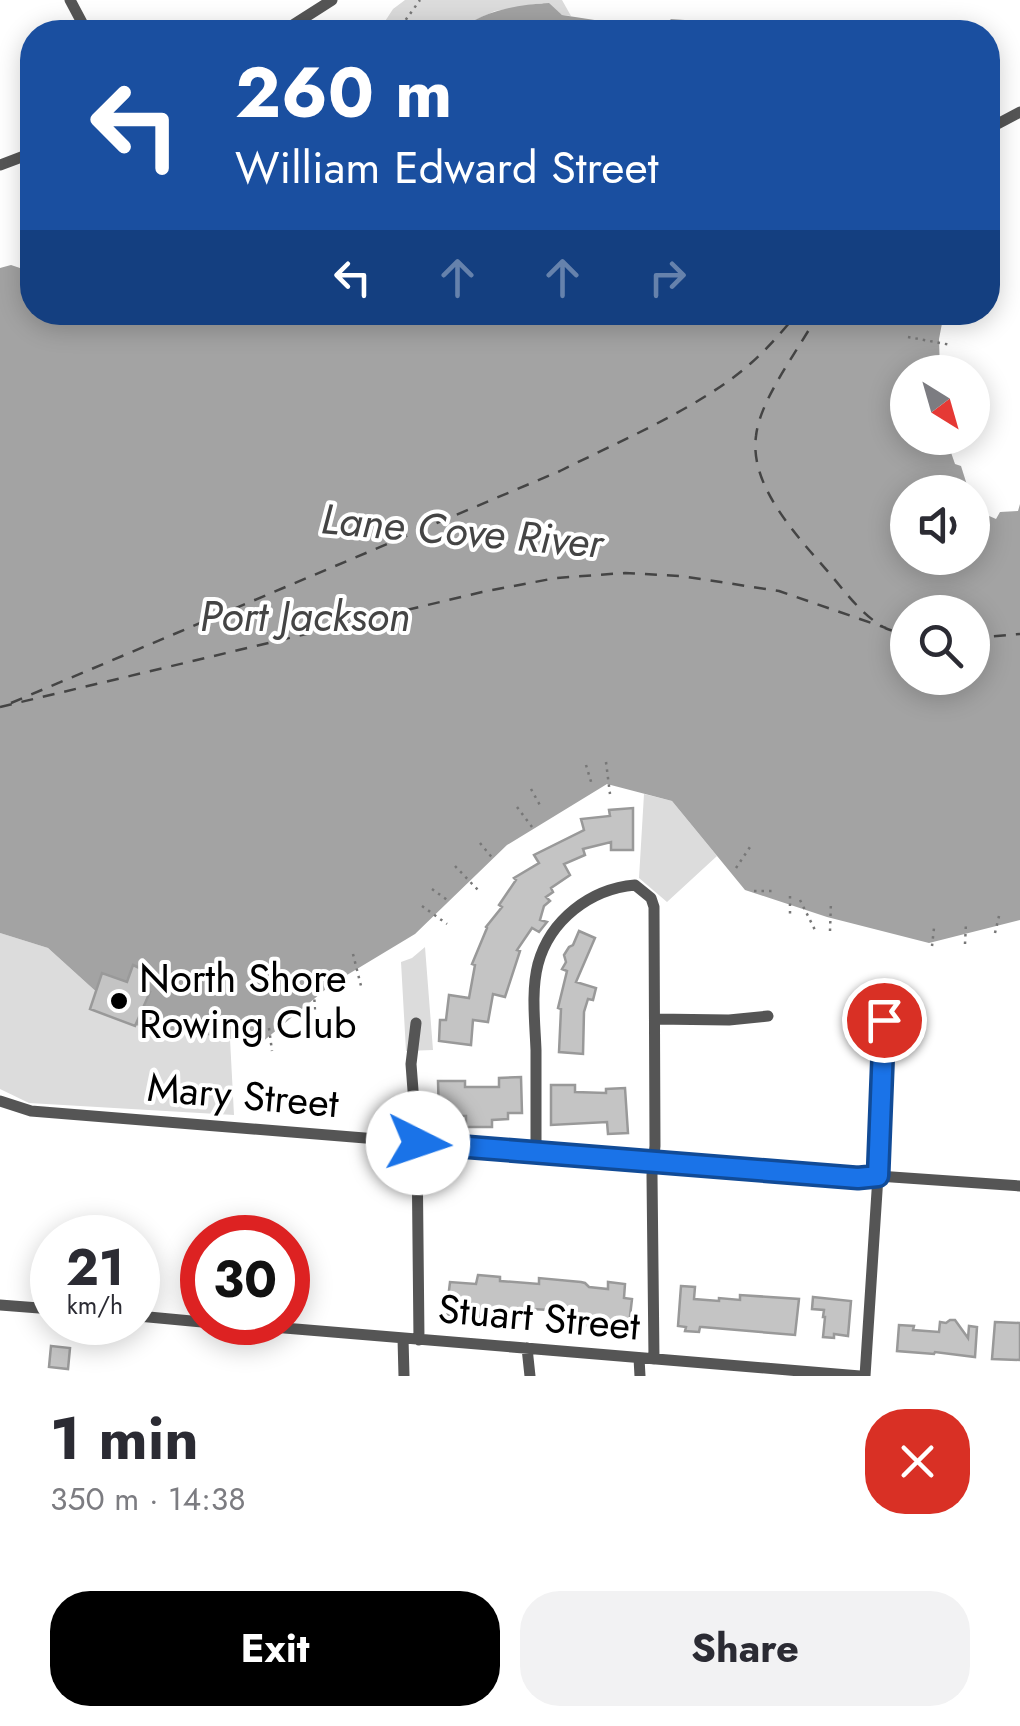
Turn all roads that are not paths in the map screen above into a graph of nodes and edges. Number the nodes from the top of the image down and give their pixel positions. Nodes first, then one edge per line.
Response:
1 (332, 0) edge
2 (301, 20) edge
3 (768, 1016) dead end
4 (655, 1019) junction
5 (884, 1020) dead end
6 (416, 1023) dead end
7 (0, 1101) edge
8 (418, 1143) junction
9 (536, 1152) junction
10 (653, 1161) junction
11 (878, 1176) junction
12 (1020, 1186) edge
13 (0, 1305) edge
14 (30, 1307) edge
15 (310, 1330) edge
16 (402, 1338) junction
17 (419, 1340) junction
18 (527, 1348) junction
19 (639, 1358) junction
20 (654, 1359) junction
21 (404, 1376) edge
22 (530, 1376) edge
23 (640, 1376) edge
24 (850, 1376) edge
25 (863, 1376) edge

1 - 2 street
3 - 4 street
4 - 9 street
4 - 10 street
5 - 11 street
6 - 8 street
7 - 8 street, Mary Street
8 - 9 street, Mary Street
8 - 17 street
9 - 10 street, Mary Street
10 - 11 street, Mary Street
10 - 20 street
11 - 12 street, Mary Street
11 - 25 street
13 - 14 street
15 - 16 street, Stuart Street
16 - 17 street, Stuart Street
16 - 21 street
17 - 18 street, Stuart Street
18 - 19 street, Stuart Street
18 - 22 street
19 - 20 street, Stuart Street
19 - 23 street
20 - 24 street, Stuart Street
24 - 25 street, Stuart Street

